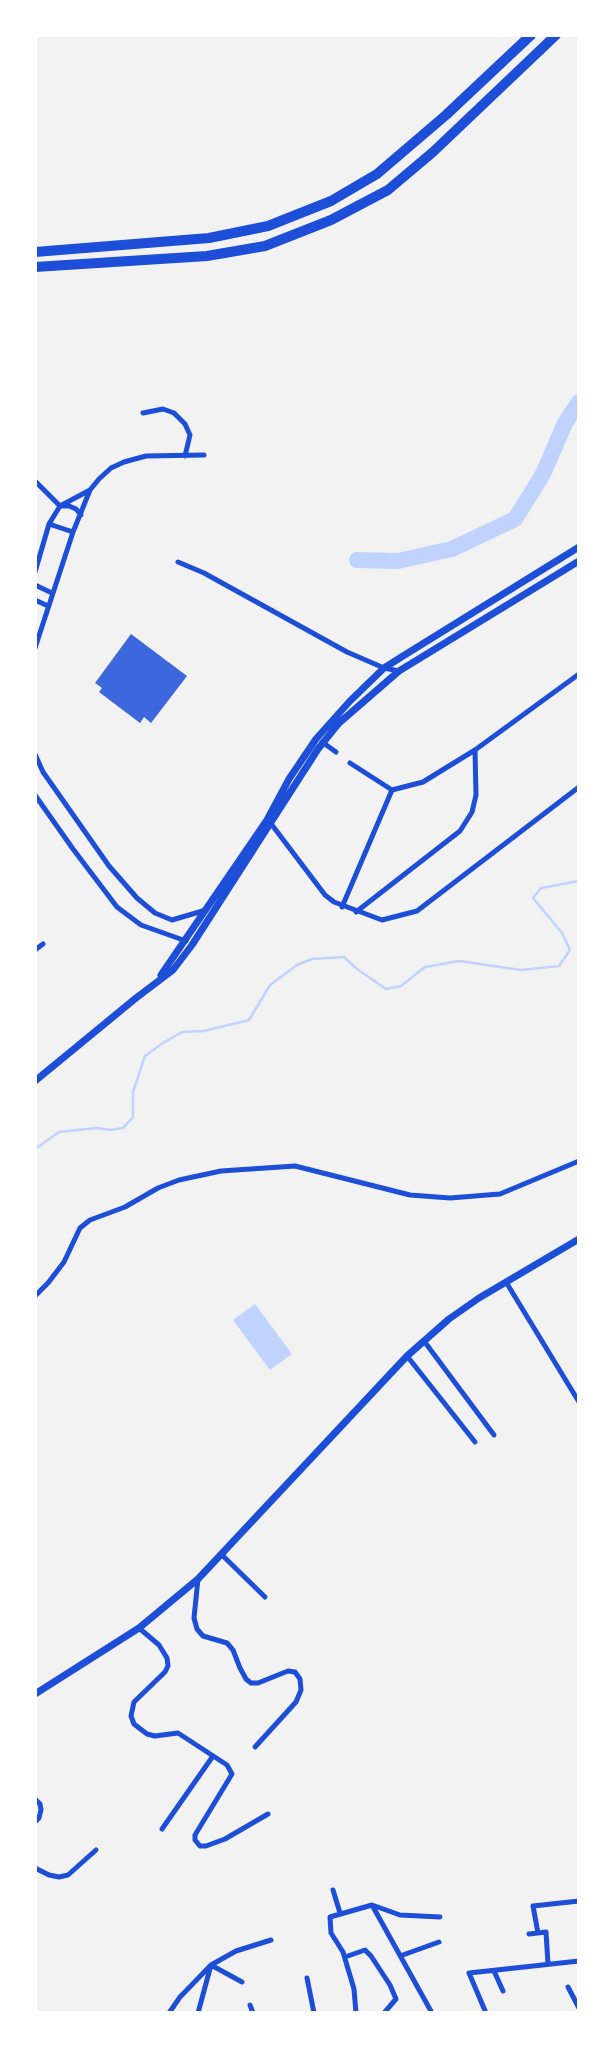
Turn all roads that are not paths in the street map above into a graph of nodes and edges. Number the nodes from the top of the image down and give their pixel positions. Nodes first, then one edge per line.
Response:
1 (531, 35) edge
2 (556, 35) edge
3 (35, 252) edge
4 (35, 267) edge
5 (143, 413) dead end
6 (204, 455) dead end
7 (185, 456) junction
8 (35, 481) edge
9 (90, 490) junction
10 (60, 506) junction
11 (81, 515) junction
12 (50, 524) junction
13 (74, 532) junction
14 (579, 547) edge
15 (579, 561) edge
16 (178, 562) dead end
17 (35, 572) edge
18 (35, 585) edge
19 (52, 593) junction
20 (35, 600) edge
21 (48, 606) junction
22 (35, 648) edge
23 (384, 668) junction
24 (399, 671) junction
25 (579, 674) edge
26 (320, 741) junction
27 (475, 750) junction
28 (336, 752) dead end
29 (35, 754) edge
30 (350, 763) dead end
31 (579, 786) edge
32 (392, 790) junction
33 (35, 795) edge
34 (269, 821) junction
35 (342, 907) junction
36 (206, 910) junction
37 (356, 912) junction
38 (172, 920) junction
39 (164, 935) junction
40 (186, 941) junction
41 (43, 944) dead end
42 (35, 950) edge
43 (154, 984) junction
44 (35, 1082) edge
45 (579, 1161) edge
46 (579, 1239) edge
47 (506, 1282) junction
48 (35, 1296) edge
49 (424, 1341) junction
50 (407, 1356) junction
51 (579, 1402) edge
52 (494, 1435) dead end
53 (475, 1442) dead end
54 (221, 1554) junction
55 (198, 1579) junction
56 (265, 1597) dead end
57 (139, 1628) junction
58 (35, 1694) edge
59 (255, 1747) dead end
60 (214, 1756) junction
61 (35, 1798) edge
62 (268, 1814) dead end
63 (35, 1822) edge
64 (162, 1829) dead end
65 (96, 1850) dead end
66 (35, 1868) edge
67 (332, 1890) dead end
68 (579, 1901) edge
69 (372, 1905) junction
70 (340, 1913) junction
71 (440, 1917) dead end
72 (538, 1933) junction
73 (529, 1934) dead end
74 (271, 1940) dead end
75 (439, 1942) dead end
76 (400, 1956) junction
77 (345, 1957) junction
78 (579, 1961) edge
79 (548, 1964) junction
80 (211, 1965) junction
81 (494, 1971) junction
82 (307, 1978) dead end
83 (242, 1982) dead end
84 (568, 1987) dead end
85 (503, 1991) dead end
86 (250, 2005) dead end
87 (579, 2008) edge
88 (169, 2013) edge
89 (198, 2013) edge
90 (253, 2013) edge
91 (314, 2013) edge
92 (356, 2013) edge
93 (384, 2013) edge
94 (432, 2013) edge
95 (486, 2013) edge

1 - 3 highway
2 - 4 highway
5 - 7 street
6 - 7 street
7 - 9 street
8 - 10 street
9 - 10 street
9 - 11 street
10 - 11 street
10 - 12 street
11 - 13 street
12 - 13 street
12 - 17 street
13 - 19 street
14 - 23 main road
15 - 24 main road
16 - 23 street
18 - 19 street
19 - 21 street
20 - 21 street
21 - 22 street
23 - 24 street
23 - 26 main road
24 - 26 main road
25 - 27 street
26 - 28 street
26 - 34 main road
27 - 32 street
27 - 37 street
29 - 38 street
30 - 32 street
31 - 37 street
32 - 35 street
33 - 39 street
34 - 35 street
34 - 36 main road
34 - 43 main road
35 - 37 street
36 - 38 street
36 - 40 main road
38 - 39 street
39 - 40 street
40 - 43 main road
41 - 42 street
43 - 44 main road
45 - 48 street
46 - 47 main road
47 - 49 main road
47 - 51 street
49 - 50 main road
49 - 52 street
50 - 53 street
50 - 54 main road
54 - 55 main road
54 - 56 street
55 - 57 main road
55 - 59 street
57 - 58 main road
57 - 60 street
60 - 62 street
60 - 64 street
61 - 63 street
65 - 66 street
67 - 70 street
68 - 72 street
69 - 70 street
69 - 71 street
69 - 76 street
70 - 77 street
72 - 73 street
72 - 79 street
74 - 80 street
75 - 76 street
76 - 94 street
77 - 92 street
77 - 93 street
78 - 79 street
79 - 81 street
80 - 83 street
80 - 88 street
80 - 89 street
81 - 85 street
81 - 95 street
82 - 91 street
84 - 87 street
86 - 90 street

